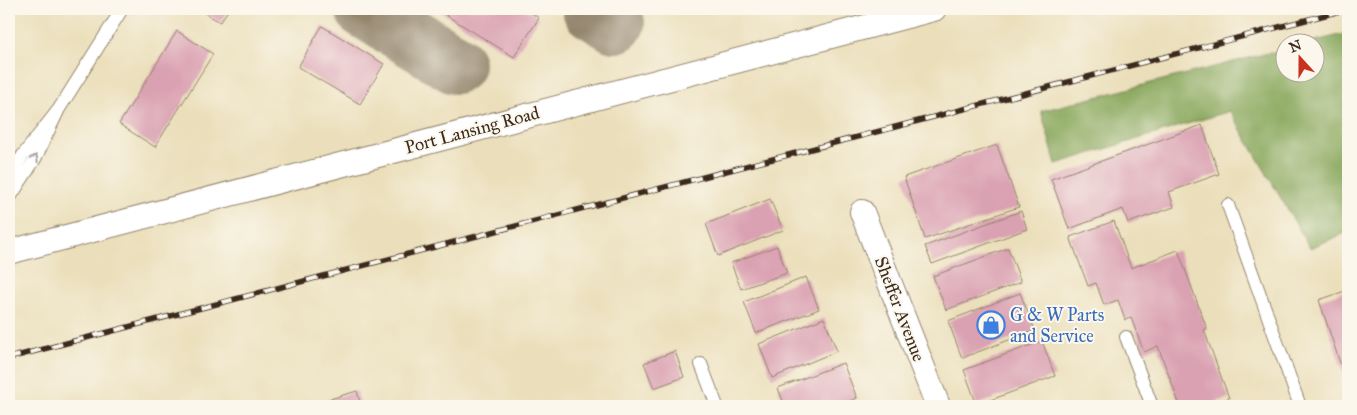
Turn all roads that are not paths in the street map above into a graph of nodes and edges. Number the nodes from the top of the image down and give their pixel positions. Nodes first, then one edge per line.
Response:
1 (122, 9) edge
2 (934, 9) edge
3 (59, 109) junction
4 (9, 178) edge
5 (9, 199) edge
6 (1228, 205) dead end
7 (862, 212) dead end
8 (9, 252) edge
9 (1126, 336) dead end
10 (701, 364) dead end
11 (717, 406) edge
12 (938, 406) edge
13 (1152, 406) edge
14 (1300, 406) edge

1 - 3 lane
2 - 8 street, Port Lansing Road
3 - 4 lane
5 -> 3 lane
6 - 14 lane
7 - 12 street, Sheffer Avenue
9 - 13 lane
10 - 11 lane

